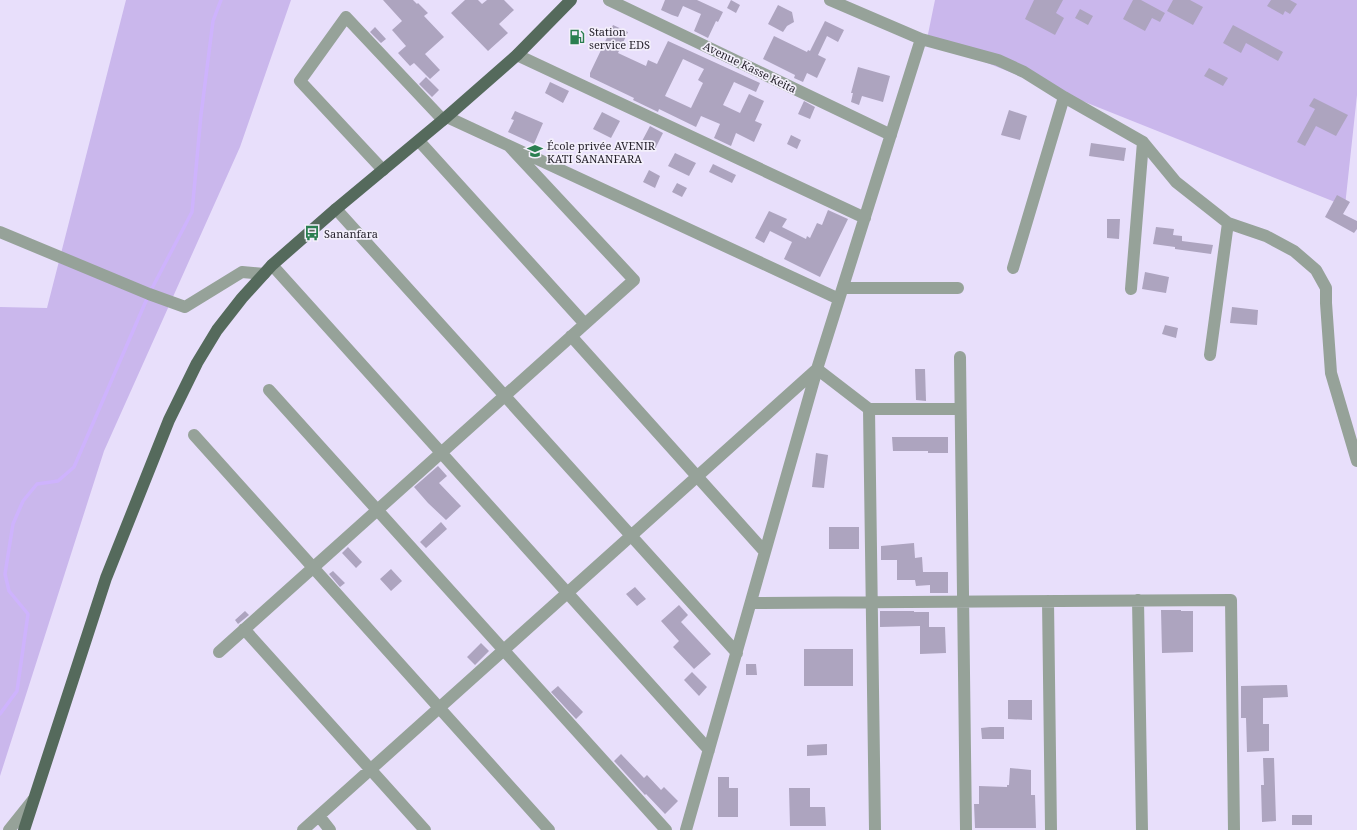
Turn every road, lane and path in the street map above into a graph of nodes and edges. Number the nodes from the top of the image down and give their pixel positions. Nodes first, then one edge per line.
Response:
1 (571, 0) edge
2 (609, 0) edge
3 (830, 0) edge
4 (922, 39) junction
5 (517, 56) junction
6 (1064, 97) junction
7 (445, 119) junction
8 (891, 135) junction
9 (419, 141) junction
10 (1143, 142) junction
11 (510, 146) junction
12 (383, 170) junction
13 (336, 209) junction
14 (865, 218) junction
15 (1228, 223) junction
16 (0, 232) edge
17 (1013, 268) dead end
18 (268, 270) junction
19 (958, 288) dead end
20 (1131, 289) dead end
21 (841, 294) junction
22 (585, 324) junction
23 (571, 336) junction
24 (1210, 355) dead end
25 (960, 357) dead end
26 (817, 369) junction
27 (269, 390) dead end
28 (505, 396) junction
29 (960, 408) junction
30 (869, 409) junction
31 (194, 435) dead end
32 (441, 453) junction
33 (1357, 461) edge
34 (698, 476) junction
35 (377, 510) junction
36 (631, 536) junction
37 (765, 552) junction
38 (313, 567) junction
39 (567, 593) junction
40 (1138, 600) junction
41 (1048, 601) junction
42 (963, 602) junction
43 (751, 603) junction
44 (872, 603) junction
45 (244, 629) junction
46 (504, 650) junction
47 (219, 652) dead end
48 (737, 653) junction
49 (439, 708) junction
50 (709, 750) junction
51 (371, 769) junction
52 (33, 800) junction
53 (319, 816) junction
54 (9, 830) edge
55 (24, 830) edge
56 (303, 830) edge
57 (330, 830) edge
58 (425, 830) edge
59 (549, 830) edge
60 (666, 830) edge
61 (686, 830) edge
62 (875, 830) edge
63 (966, 830) edge
64 (1051, 830) edge
65 (1142, 830) edge
66 (1234, 830) edge

1 - 5 main road
2 - 8 street, Avenue Kasse Keita
3 - 4 street
4 - 6 street
4 - 8 street
5 - 7 main road
5 - 14 street
6 - 10 street
6 - 17 street
7 - 9 main road
7 - 11 street
7 - 12 street
8 - 14 street
9 - 12 main road
9 - 22 street
10 - 15 street
10 - 20 street
11 - 21 street
11 - 22 street
12 - 13 main road
13 - 18 main road
13 - 28 street
14 - 21 street
15 - 24 street
15 - 33 street
16 - 18 street
18 - 32 street
18 - 52 main road
19 - 21 street
21 - 26 street
22 - 23 street
23 - 28 street
23 - 34 street
25 - 29 street
26 - 30 street
26 - 34 street
26 - 37 street
27 - 35 street
28 - 32 street
28 - 36 street
29 - 30 street
29 - 42 street
30 - 44 street
31 - 38 street
32 - 35 street
32 - 39 street
34 - 36 street
34 - 37 street
35 - 38 street
35 - 46 street
36 - 39 street
36 - 48 street
37 - 43 street
38 - 45 street
38 - 49 street
39 - 46 street
39 - 50 street
40 - 41 street
40 - 65 street
40 - 66 street
41 - 42 street
41 - 64 street
42 - 44 street
42 - 63 street
43 - 44 street
43 - 48 street
44 - 62 street
45 - 47 street
45 - 51 street
46 - 49 street
46 - 60 street
48 - 50 street
49 - 51 street
49 - 59 street
50 - 61 street
51 - 53 street
51 - 58 street
52 - 54 street
52 - 55 main road
53 - 56 street
53 - 57 street

